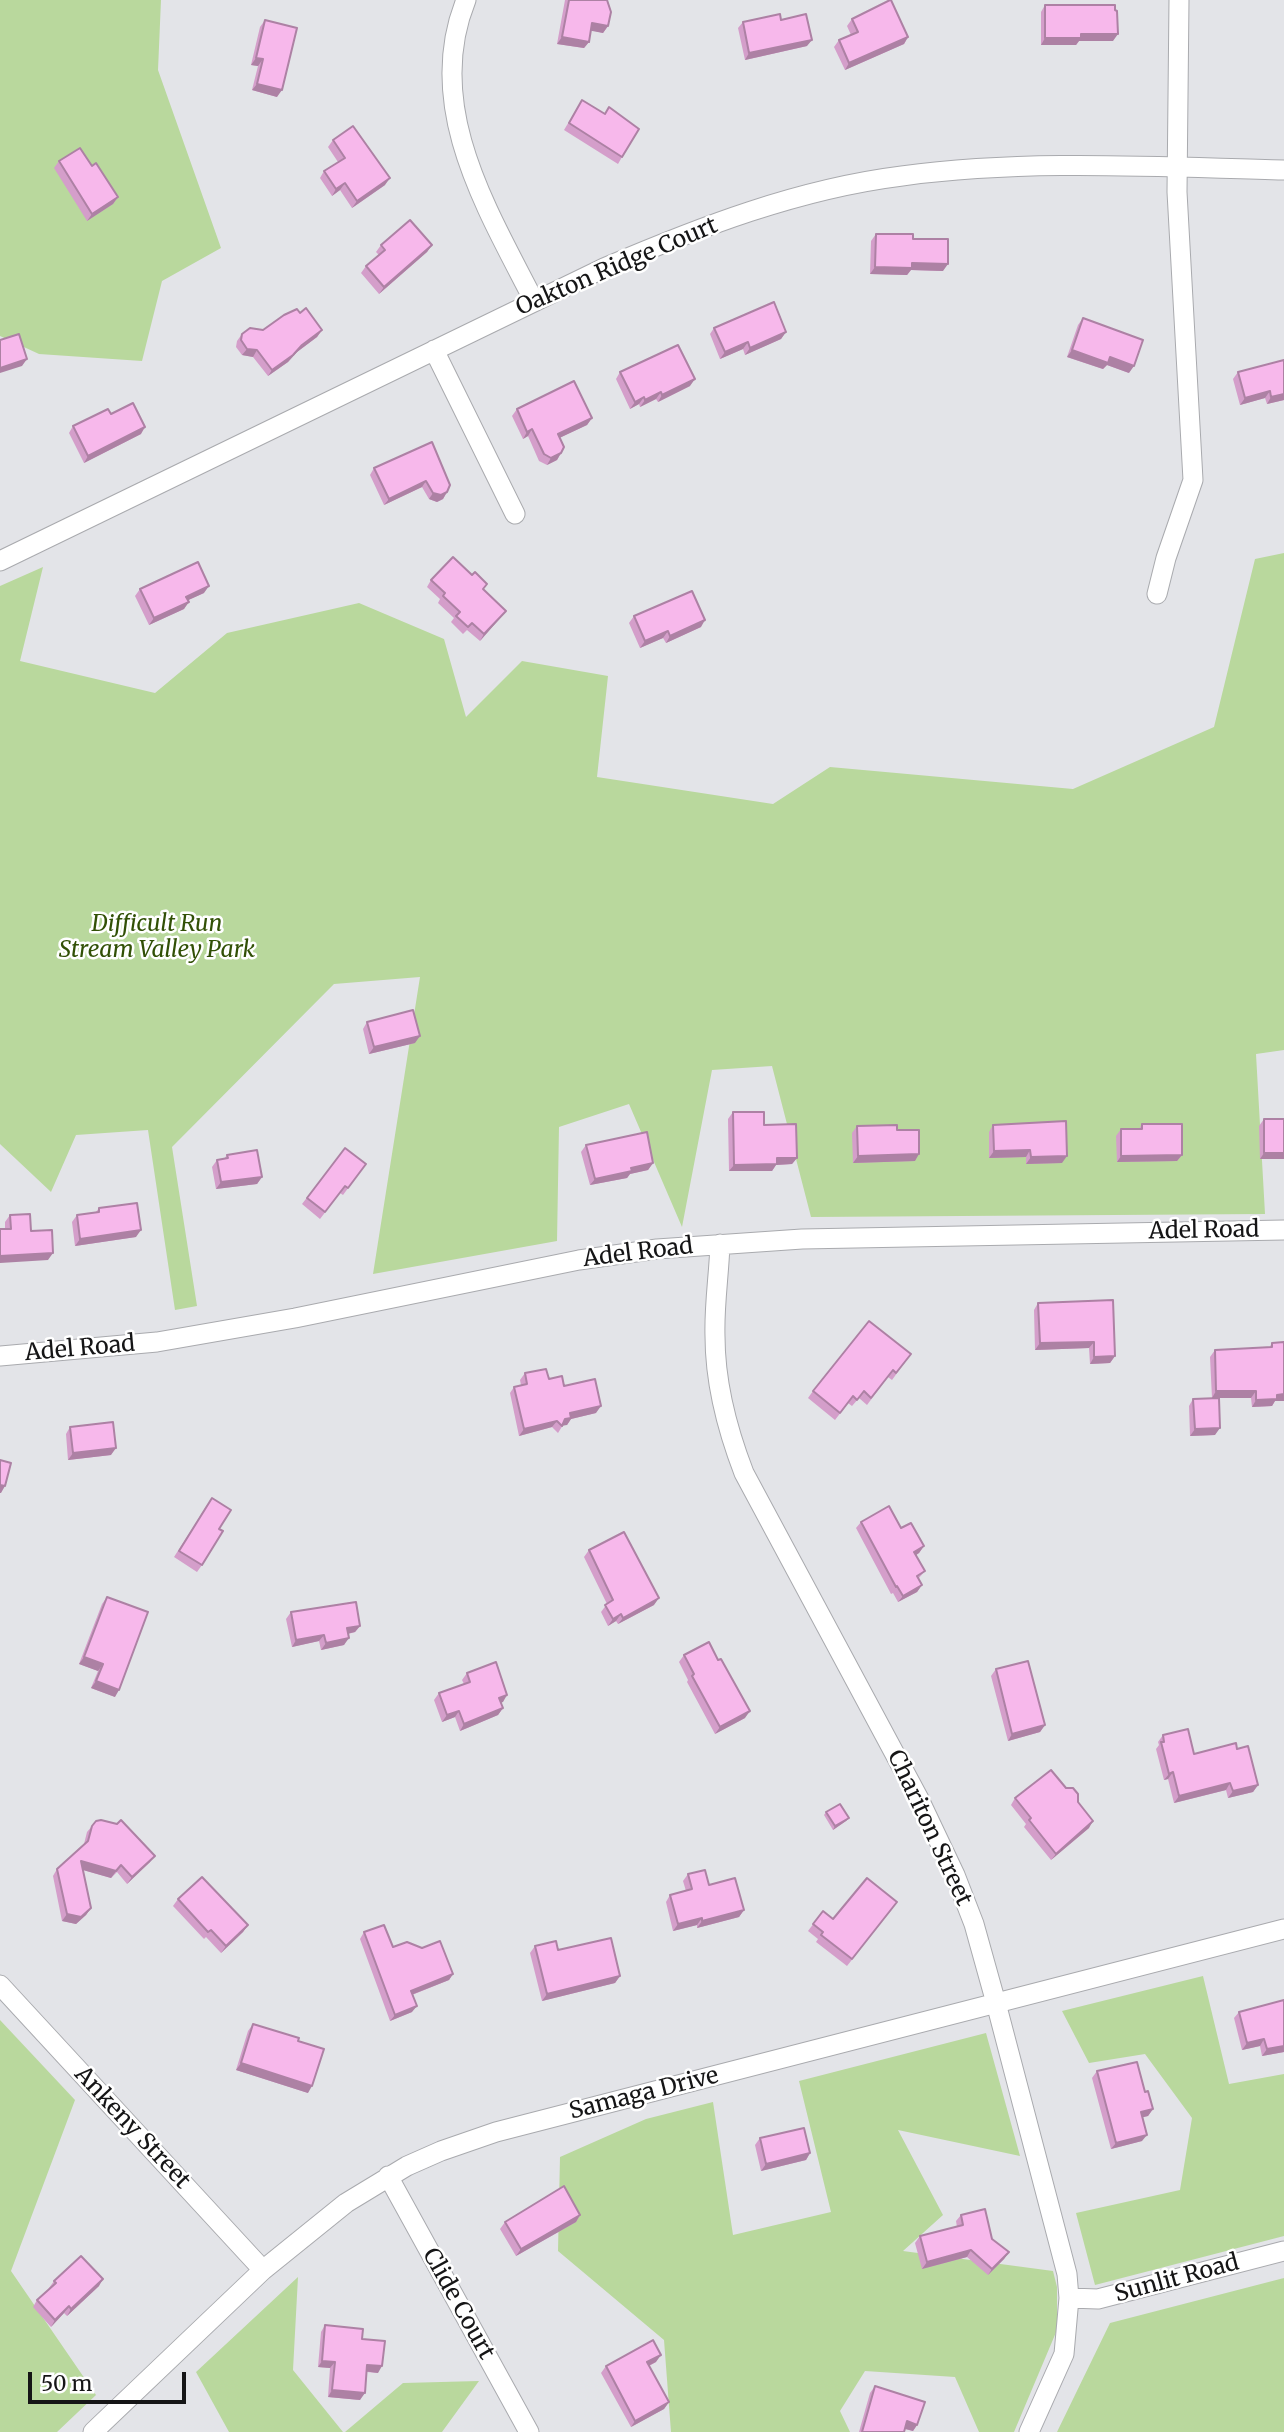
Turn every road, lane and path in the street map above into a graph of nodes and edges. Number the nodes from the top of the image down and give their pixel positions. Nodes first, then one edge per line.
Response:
1 (466, 0) edge
2 (1180, 0) edge
3 (1178, 167) junction
4 (1284, 170) edge
5 (534, 301) junction
6 (434, 350) junction
7 (515, 514) dead end
8 (0, 561) edge
9 (1157, 593) dead end
10 (1284, 1230) edge
11 (720, 1244) junction
12 (0, 1356) edge
13 (1284, 1929) edge
14 (0, 1985) edge
15 (996, 2003) junction
16 (388, 2176) junction
17 (1284, 2251) edge
18 (263, 2270) junction
19 (1069, 2298) junction
20 (93, 2432) edge
21 (529, 2432) edge
22 (1029, 2432) edge

1 - 5 street
2 - 3 street
3 - 4 street, Oakton Ridge Court
3 - 5 street, Oakton Ridge Court
3 - 9 street
5 - 6 street, Oakton Ridge Court
6 - 7 street
6 - 8 street, Oakton Ridge Court
10 - 11 street, Adel Road
11 - 12 street, Adel Road
11 - 15 street, Chariton Street
13 - 15 street, Samaga Drive
14 - 18 street, Ankeny Street
15 - 16 street, Samaga Drive
15 - 19 street, Chariton Street
16 - 18 street, Samaga Drive
16 - 21 street, Clide Court
17 - 19 street, Sunlit Road
18 - 20 street, Samaga Drive
19 - 22 street, Chariton Street

